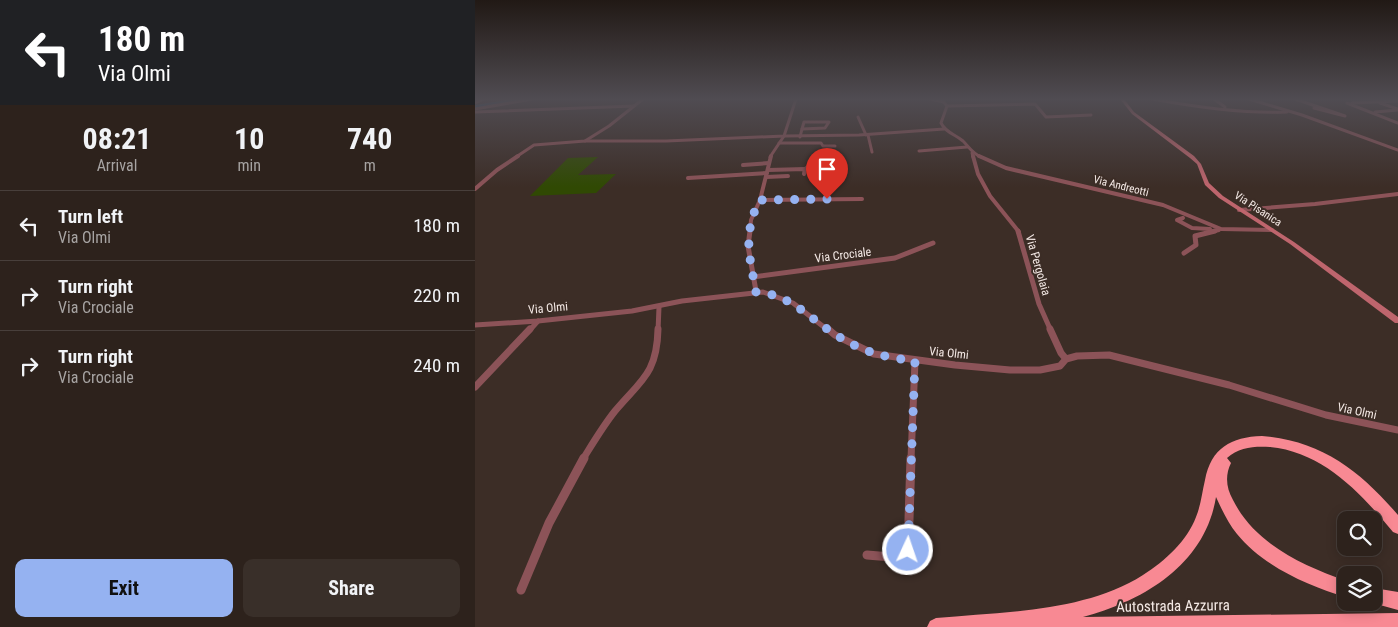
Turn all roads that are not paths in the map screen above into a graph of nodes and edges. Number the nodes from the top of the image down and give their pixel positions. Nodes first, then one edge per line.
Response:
1 (605, 128) edge
2 (787, 128) edge
3 (819, 128) edge
4 (864, 128) edge
5 (1154, 128) edge
6 (1336, 128) edge
7 (802, 129) joint
8 (944, 129) joint
9 (867, 135) junction
10 (784, 136) junction
11 (799, 136) junction
12 (585, 141) junction
13 (779, 143) junction
14 (835, 146) dead end
15 (967, 147) junction
16 (1398, 150) edge
17 (919, 151) dead end
18 (872, 152) dead end
19 (972, 153) junction
20 (769, 163) junction
21 (743, 165) dead end
22 (818, 165) dead end
23 (805, 169) junction
24 (767, 173) junction
25 (803, 174) dead end
26 (717, 176) junction
27 (788, 176) dead end
28 (687, 178) dead end
29 (714, 182) dead end
30 (475, 188) edge
31 (1398, 194) edge
32 (862, 199) dead end
33 (759, 200) junction
34 (1239, 210) junction
35 (1183, 218) dead end
36 (1215, 228) junction
37 (1221, 229) junction
38 (1273, 230) junction
39 (933, 242) dead end
40 (1185, 253) dead end
41 (753, 276) junction
42 (756, 292) junction
43 (659, 307) junction
44 (538, 321) junction
45 (1398, 321) edge
46 (475, 325) edge
47 (1066, 359) junction
48 (915, 361) junction
49 (475, 388) edge
50 (1398, 430) edge
51 (1398, 527) edge
52 (1398, 534) edge
53 (867, 555) dead end
54 (1337, 586) edge
55 (521, 590) dead end
56 (1382, 598) edge
57 (1398, 601) edge
58 (1398, 622) edge
59 (936, 627) edge
60 (949, 627) edge

1 - 12 street
2 - 10 street
3 - 7 street
4 - 9 street
5 - 34 street, Via Pisanica
6 - 16 street
7 - 11 street
8 - 9 street
8 - 15 street, Via Andreotti
9 - 11 street
9 - 18 street
10 - 11 street
10 - 12 street
10 - 13 street
12 - 30 street
13 - 14 street
13 - 20 street
15 - 17 street
15 - 19 street, Via Andreotti
19 - 36 street, Via Andreotti
19 - 47 street, Via Pergolaia
20 - 21 street
20 - 24 street
22 - 23 street
23 - 24 street
23 - 25 street
24 - 26 street
24 - 27 street
24 - 33 street
26 - 28 street
26 - 29 street
31 - 34 street
32 - 33 street
33 - 41 street
34 - 38 street, Via Pisanica
35 - 36 street
36 - 37 street, Via Andreotti
37 - 38 street, Via Andreotti
37 - 40 street
38 - 45 street, Via Pisanica
39 - 41 street, Via Crociale
41 - 42 street
42 - 43 street, Via Olmi
42 - 48 street, Via Olmi
43 - 44 street, Via Olmi
43 - 55 street
44 - 46 street, Via Olmi
44 - 49 street
47 - 48 street, Via Olmi
47 - 50 street, Via Olmi
48 - 53 street
51 - 59 highway
52 - 54 highway
56 - 57 highway
58 - 60 highway, Autostrada Azzurra

